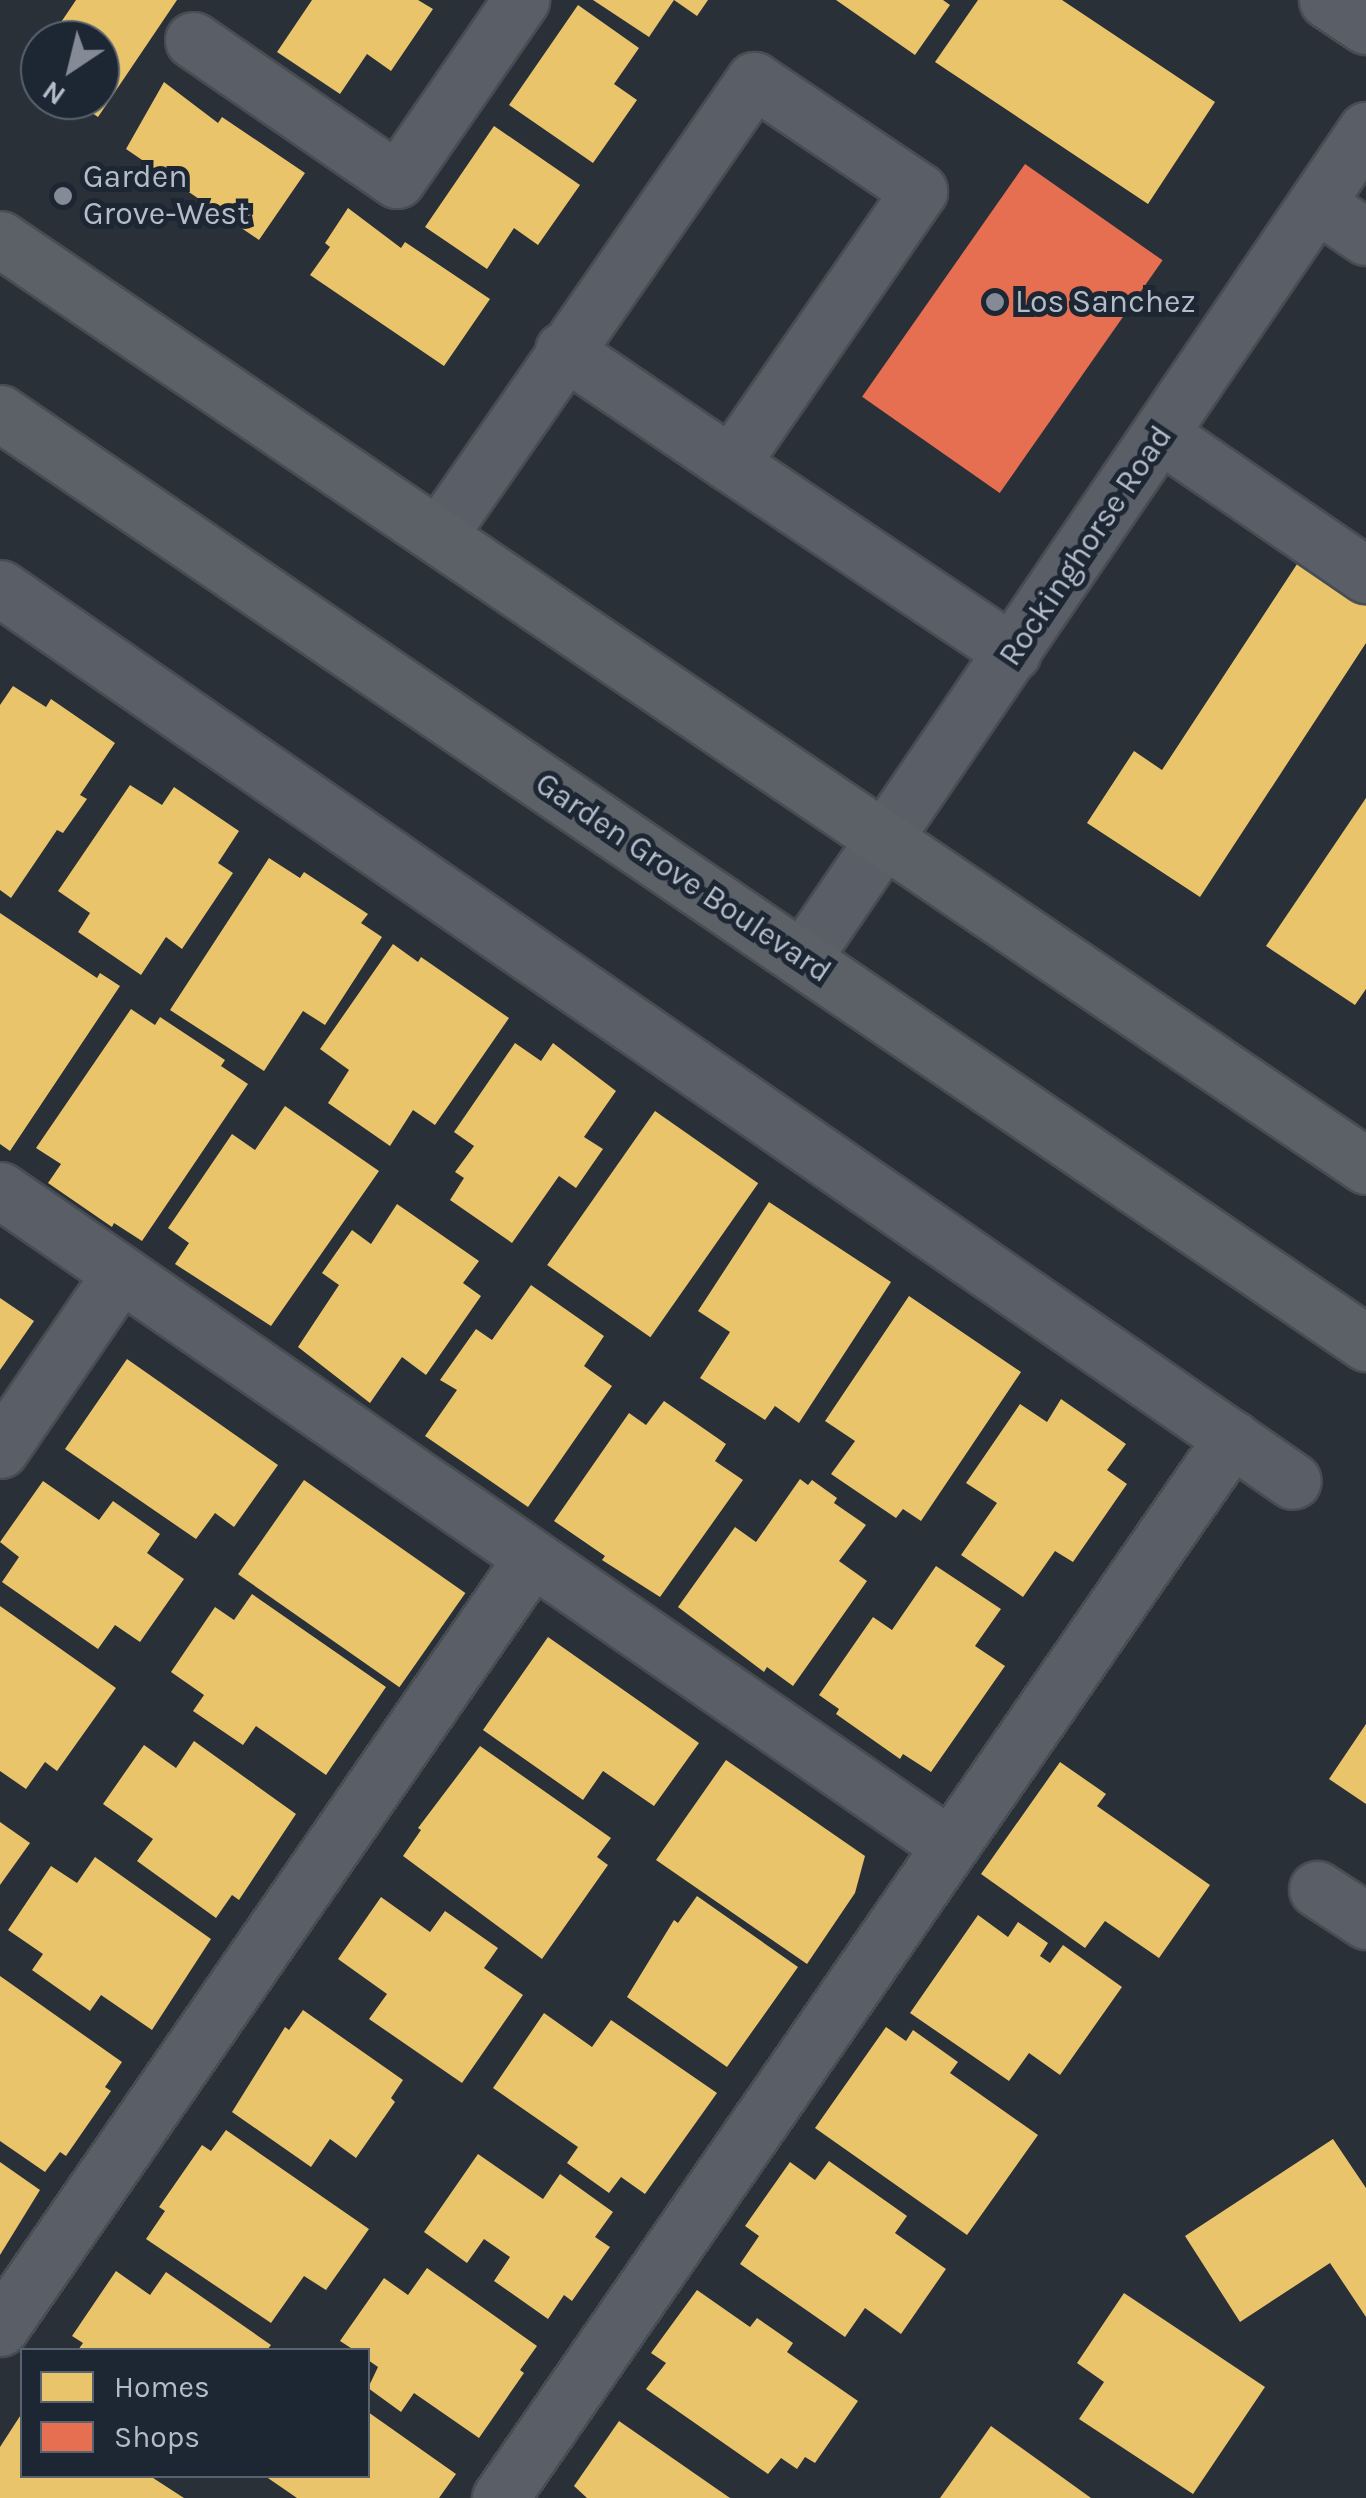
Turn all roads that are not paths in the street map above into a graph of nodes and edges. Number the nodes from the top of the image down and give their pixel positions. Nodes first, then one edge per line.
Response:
1 (521, 0) edge
2 (1327, 0) edge
3 (1366, 26) edge
4 (193, 40) dead end
5 (1366, 130) edge
6 (1317, 204) junction
7 (1366, 237) edge
8 (0, 239) edge
9 (563, 350) junction
10 (0, 413) edge
11 (1160, 434) junction
12 (731, 464) junction
13 (438, 536) junction
14 (1366, 575) edge
15 (0, 588) edge
16 (1013, 653) junction
17 (886, 840) junction
18 (802, 959) junction
19 (1366, 1166) edge
20 (0, 1190) edge
21 (120, 1274) junction
22 (1366, 1343) edge
23 (1232, 1438) junction
24 (0, 1450) edge
25 (1293, 1481) dead end
26 (532, 1558) junction
27 (950, 1846) junction
28 (1317, 1889) dead end
29 (1366, 1921) edge
30 (0, 2328) edge
31 (500, 2498) edge

1 - 4 street
2 - 3 street
5 - 6 street, Rockinghorse Road
6 - 7 street
6 - 11 street, Rockinghorse Road
8 - 13 main road
9 - 12 street
9 - 12 street
9 - 13 street
10 - 18 main road, Garden Grove Boulevard
11 - 14 street
11 - 16 street, Rockinghorse Road
12 - 16 street
13 - 17 main road
15 - 23 street
16 - 17 street, Rockinghorse Road
17 - 18 street, Rockinghorse Road
17 - 19 main road
18 - 22 main road, Garden Grove Boulevard
20 - 21 street
21 - 24 street
21 - 26 street
23 - 25 street
23 - 27 street
26 - 27 street
26 - 30 street
27 - 31 street
28 - 29 street

